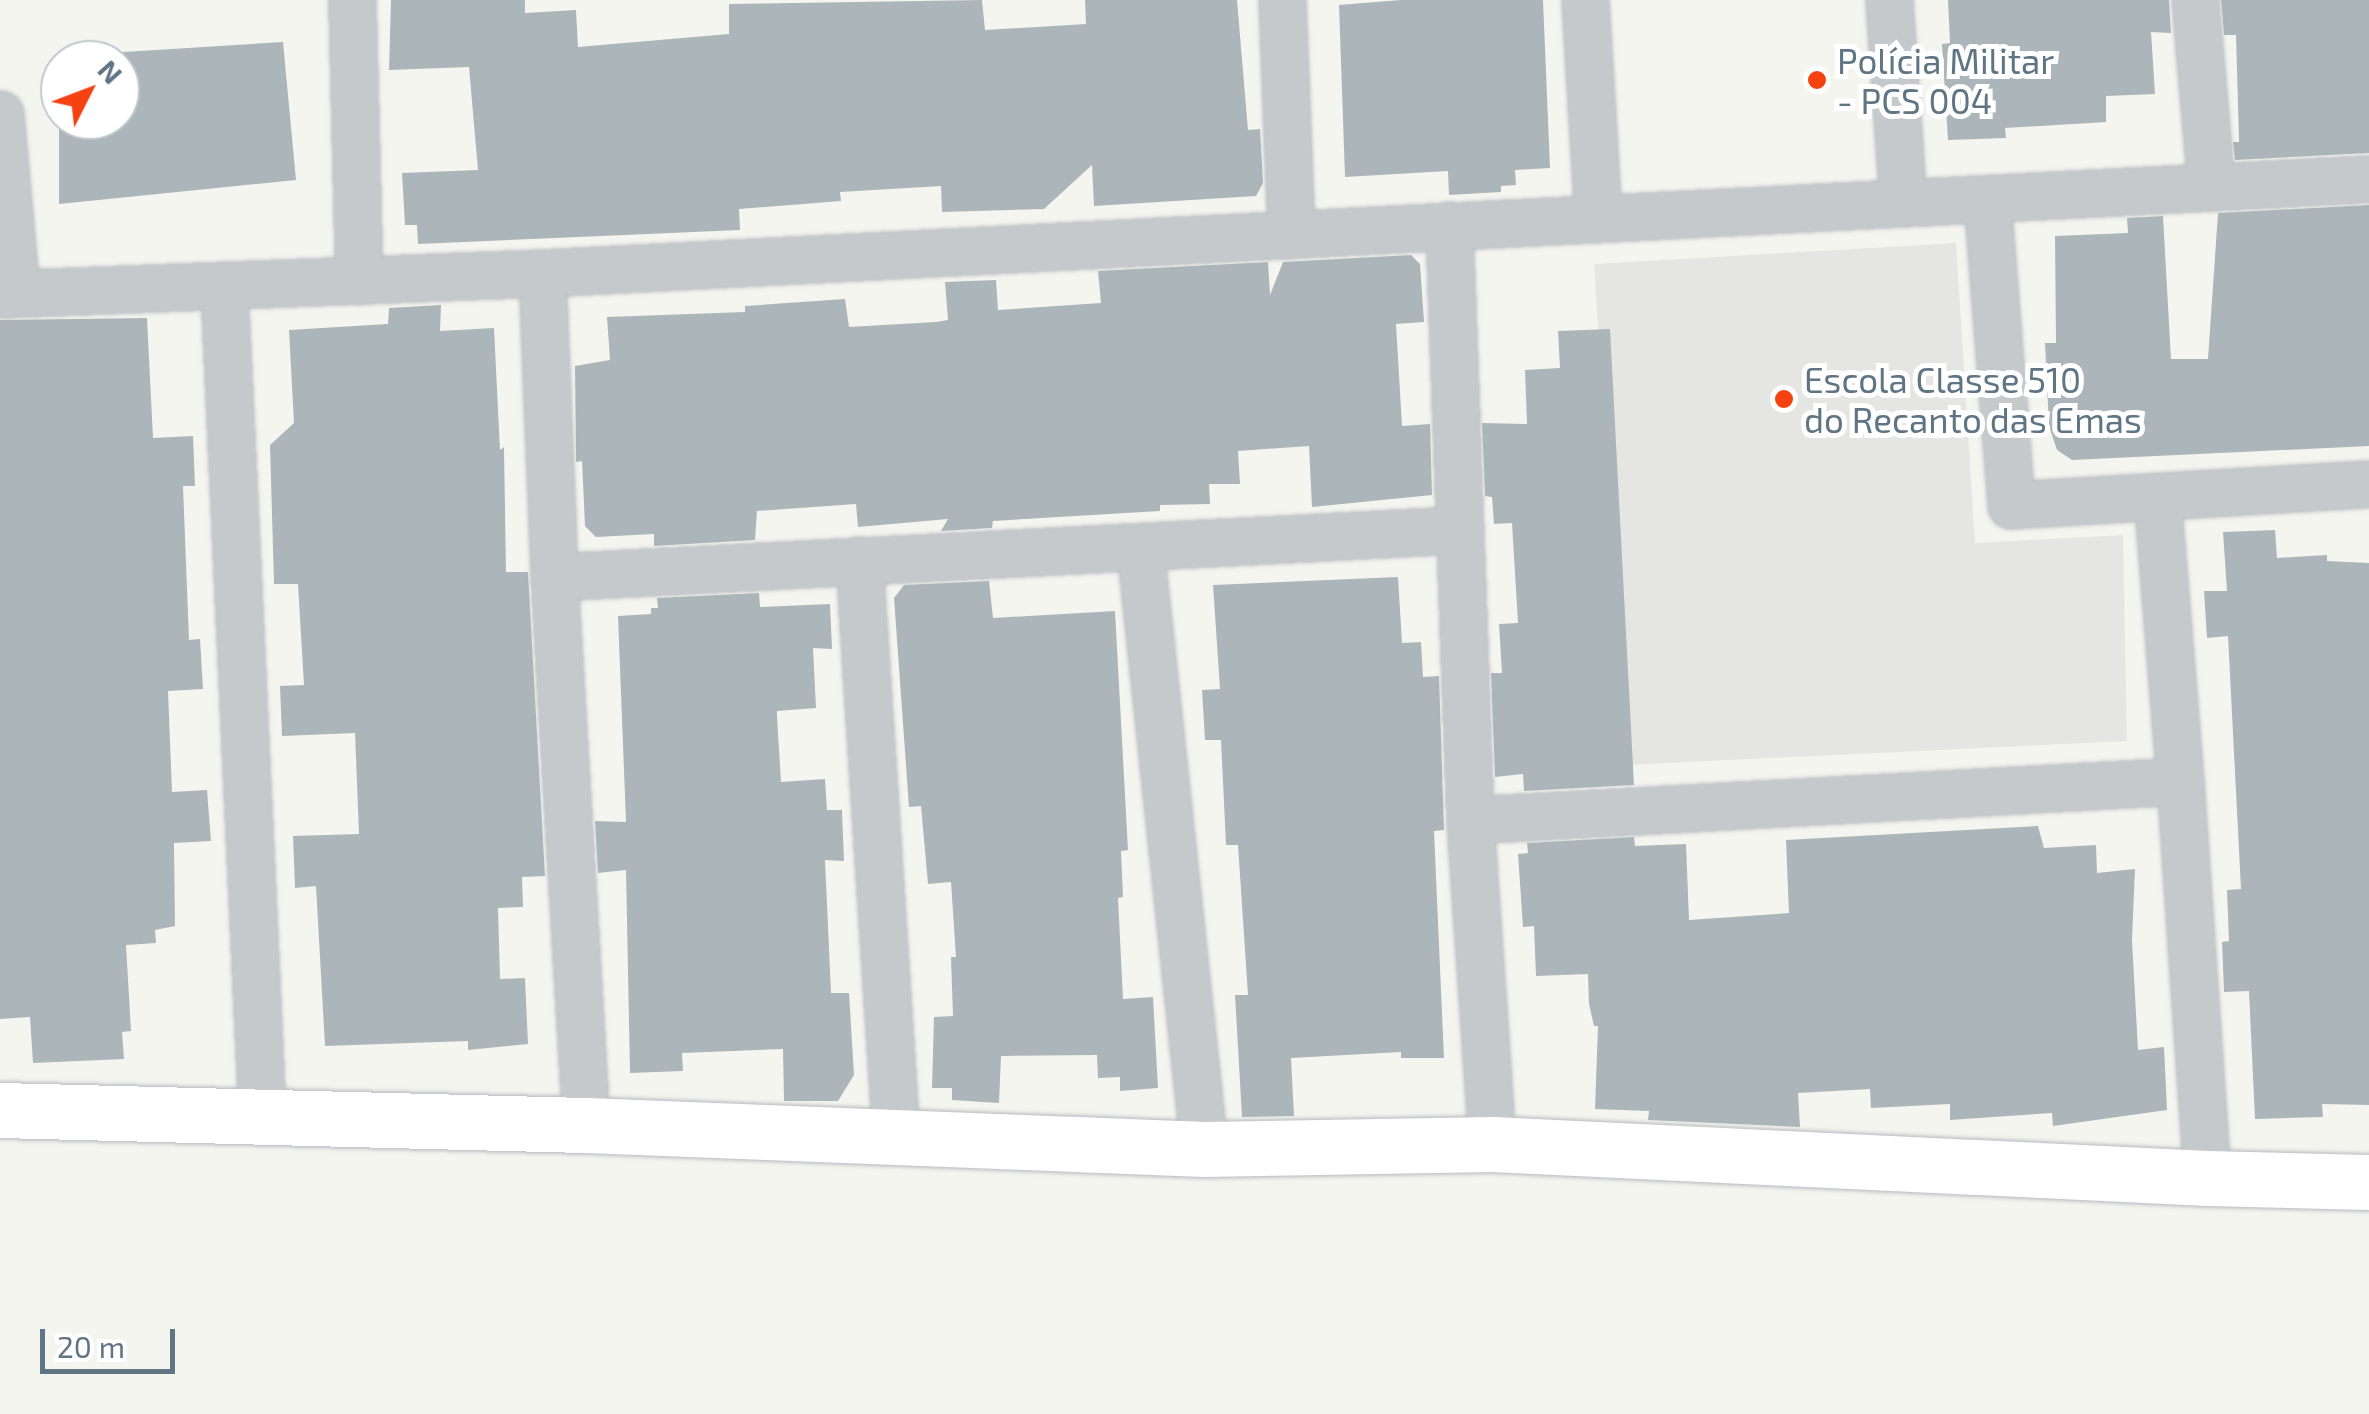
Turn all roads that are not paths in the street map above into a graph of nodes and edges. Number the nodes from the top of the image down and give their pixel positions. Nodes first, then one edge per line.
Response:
1 (352, 0) edge
2 (1282, 0) edge
3 (1585, 0) edge
4 (1889, 0) edge
5 (2196, 0) edge
6 (0, 114) edge
7 (2369, 179) edge
8 (2211, 187) junction
9 (1987, 198) junction
10 (1902, 203) junction
11 (1598, 218) junction
12 (1449, 224) junction
13 (1291, 234) junction
14 (542, 273) junction
15 (359, 281) junction
16 (224, 287) junction
17 (8, 294) edge
18 (2369, 484) edge
19 (2157, 497) junction
20 (1458, 530) junction
21 (1140, 547) junction
22 (859, 560) junction
23 (554, 577) junction
24 (2180, 781) junction
25 (1470, 820) junction
26 (0, 1110) edge
27 (262, 1115) junction
28 (586, 1126) junction
29 (896, 1138) junction
30 (1492, 1144) junction
31 (1204, 1149) junction
32 (2207, 1178) junction
33 (2369, 1182) edge

1 - 15 street
2 - 13 street
3 - 11 street
4 - 10 street
5 - 8 street
6 - 17 street
7 - 8 street
8 - 9 street
9 - 10 street
9 - 19 street
10 - 11 street
11 - 12 street
12 - 13 street
12 - 20 street
13 - 14 street
14 - 15 street
14 - 23 street
15 - 16 street
16 - 17 street
16 - 27 street
18 - 19 street
19 - 24 street
20 - 21 street
20 - 25 street
21 - 22 street
21 - 31 street
22 - 23 street
22 - 29 street
23 - 28 street
24 - 25 street
24 - 32 street
25 - 30 street
26 - 27 street
27 - 28 street
28 - 29 street
29 - 31 street
30 - 31 street
30 - 32 street
32 - 33 street

